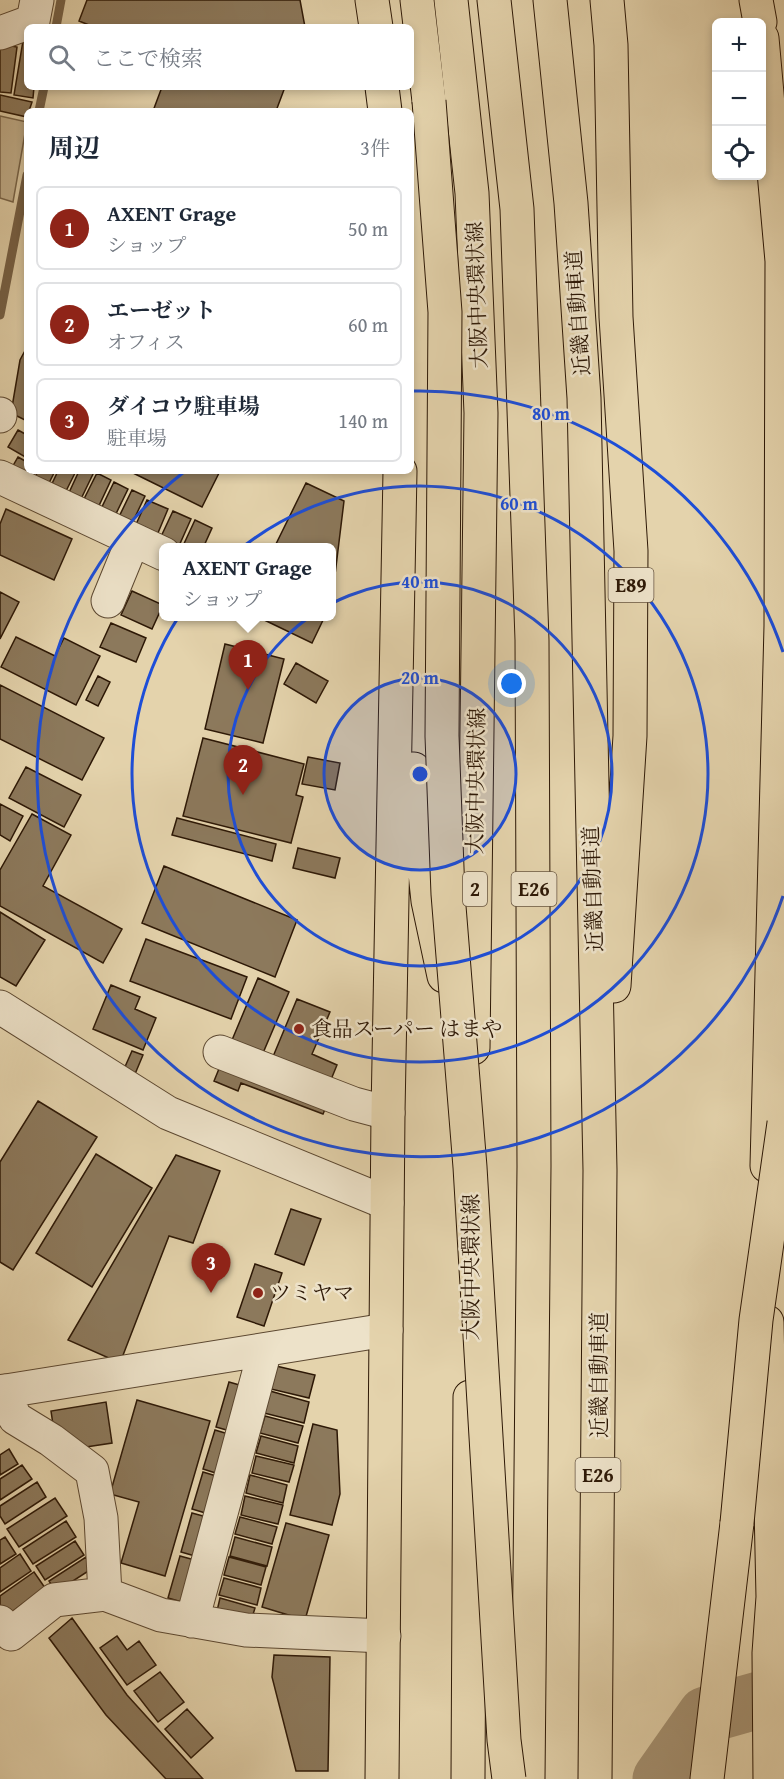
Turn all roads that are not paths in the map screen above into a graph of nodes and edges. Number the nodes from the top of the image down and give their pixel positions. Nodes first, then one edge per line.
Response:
1 (37, 0) edge
2 (372, 0) edge
3 (417, 0) edge
4 (451, 0) edge
5 (494, 0) edge
6 (550, 0) edge
7 (607, 0) edge
8 (756, 0) edge
9 (759, 18) edge
10 (24, 24) edge
11 (25, 24) edge
12 (376, 24) edge
13 (0, 33) edge
14 (765, 72) edge
15 (382, 90) edge
16 (385, 108) edge
17 (400, 474) edge
18 (0, 477) edge
19 (133, 540) junction
20 (159, 552) edge
21 (108, 602) dead end
22 (399, 614) junction
23 (0, 1007) edge
24 (220, 1052) dead end
25 (784, 1104) edge
26 (388, 1113) junction
27 (472, 1113) junction
28 (784, 1123) edge
29 (600, 1170) junction
30 (766, 1185) junction
31 (387, 1203) junction
32 (386, 1330) junction
33 (265, 1350) junction
34 (2, 1391) edge
35 (105, 1594) junction
36 (192, 1621) junction
37 (0, 1623) edge
38 (384, 1636) junction
39 (382, 1779) edge
40 (468, 1779) edge
41 (509, 1779) edge
42 (528, 1779) edge
43 (596, 1779) edge
44 (707, 1779) edge
45 (770, 1779) edge

1 - 11 street
2 - 12 main road
3 - 41 main road, bridge
4 - 27 main road, 大阪中央環状線 / 2
5 - 42 main road, E26
6 - 29 main road, 近畿自動車道 / E26
7 - 29 main road, E89
8 - 9 main road
10 - 13 street
14 - 30 main road
15 - 16 main road
17 - 22 main road, 2
18 - 19 street
19 - 20 street
19 - 21 street
22 - 26 main road, 2
22 - 27 main road, 2
23 - 31 street
24 - 26 street
25 - 30 main road
26 - 31 main road, 2
27 - 40 main road, 大阪中央環状線 / 2
28 - 44 main road, bridge
29 - 43 main road, 近畿自動車道 / E26
30 - 45 main road
31 - 32 main road, 2
32 - 33 street
32 - 38 main road, 2
33 - 34 street
33 - 36 street
34 - 35 street
35 - 36 street
35 - 37 street
36 - 38 street
38 - 39 main road, 2

